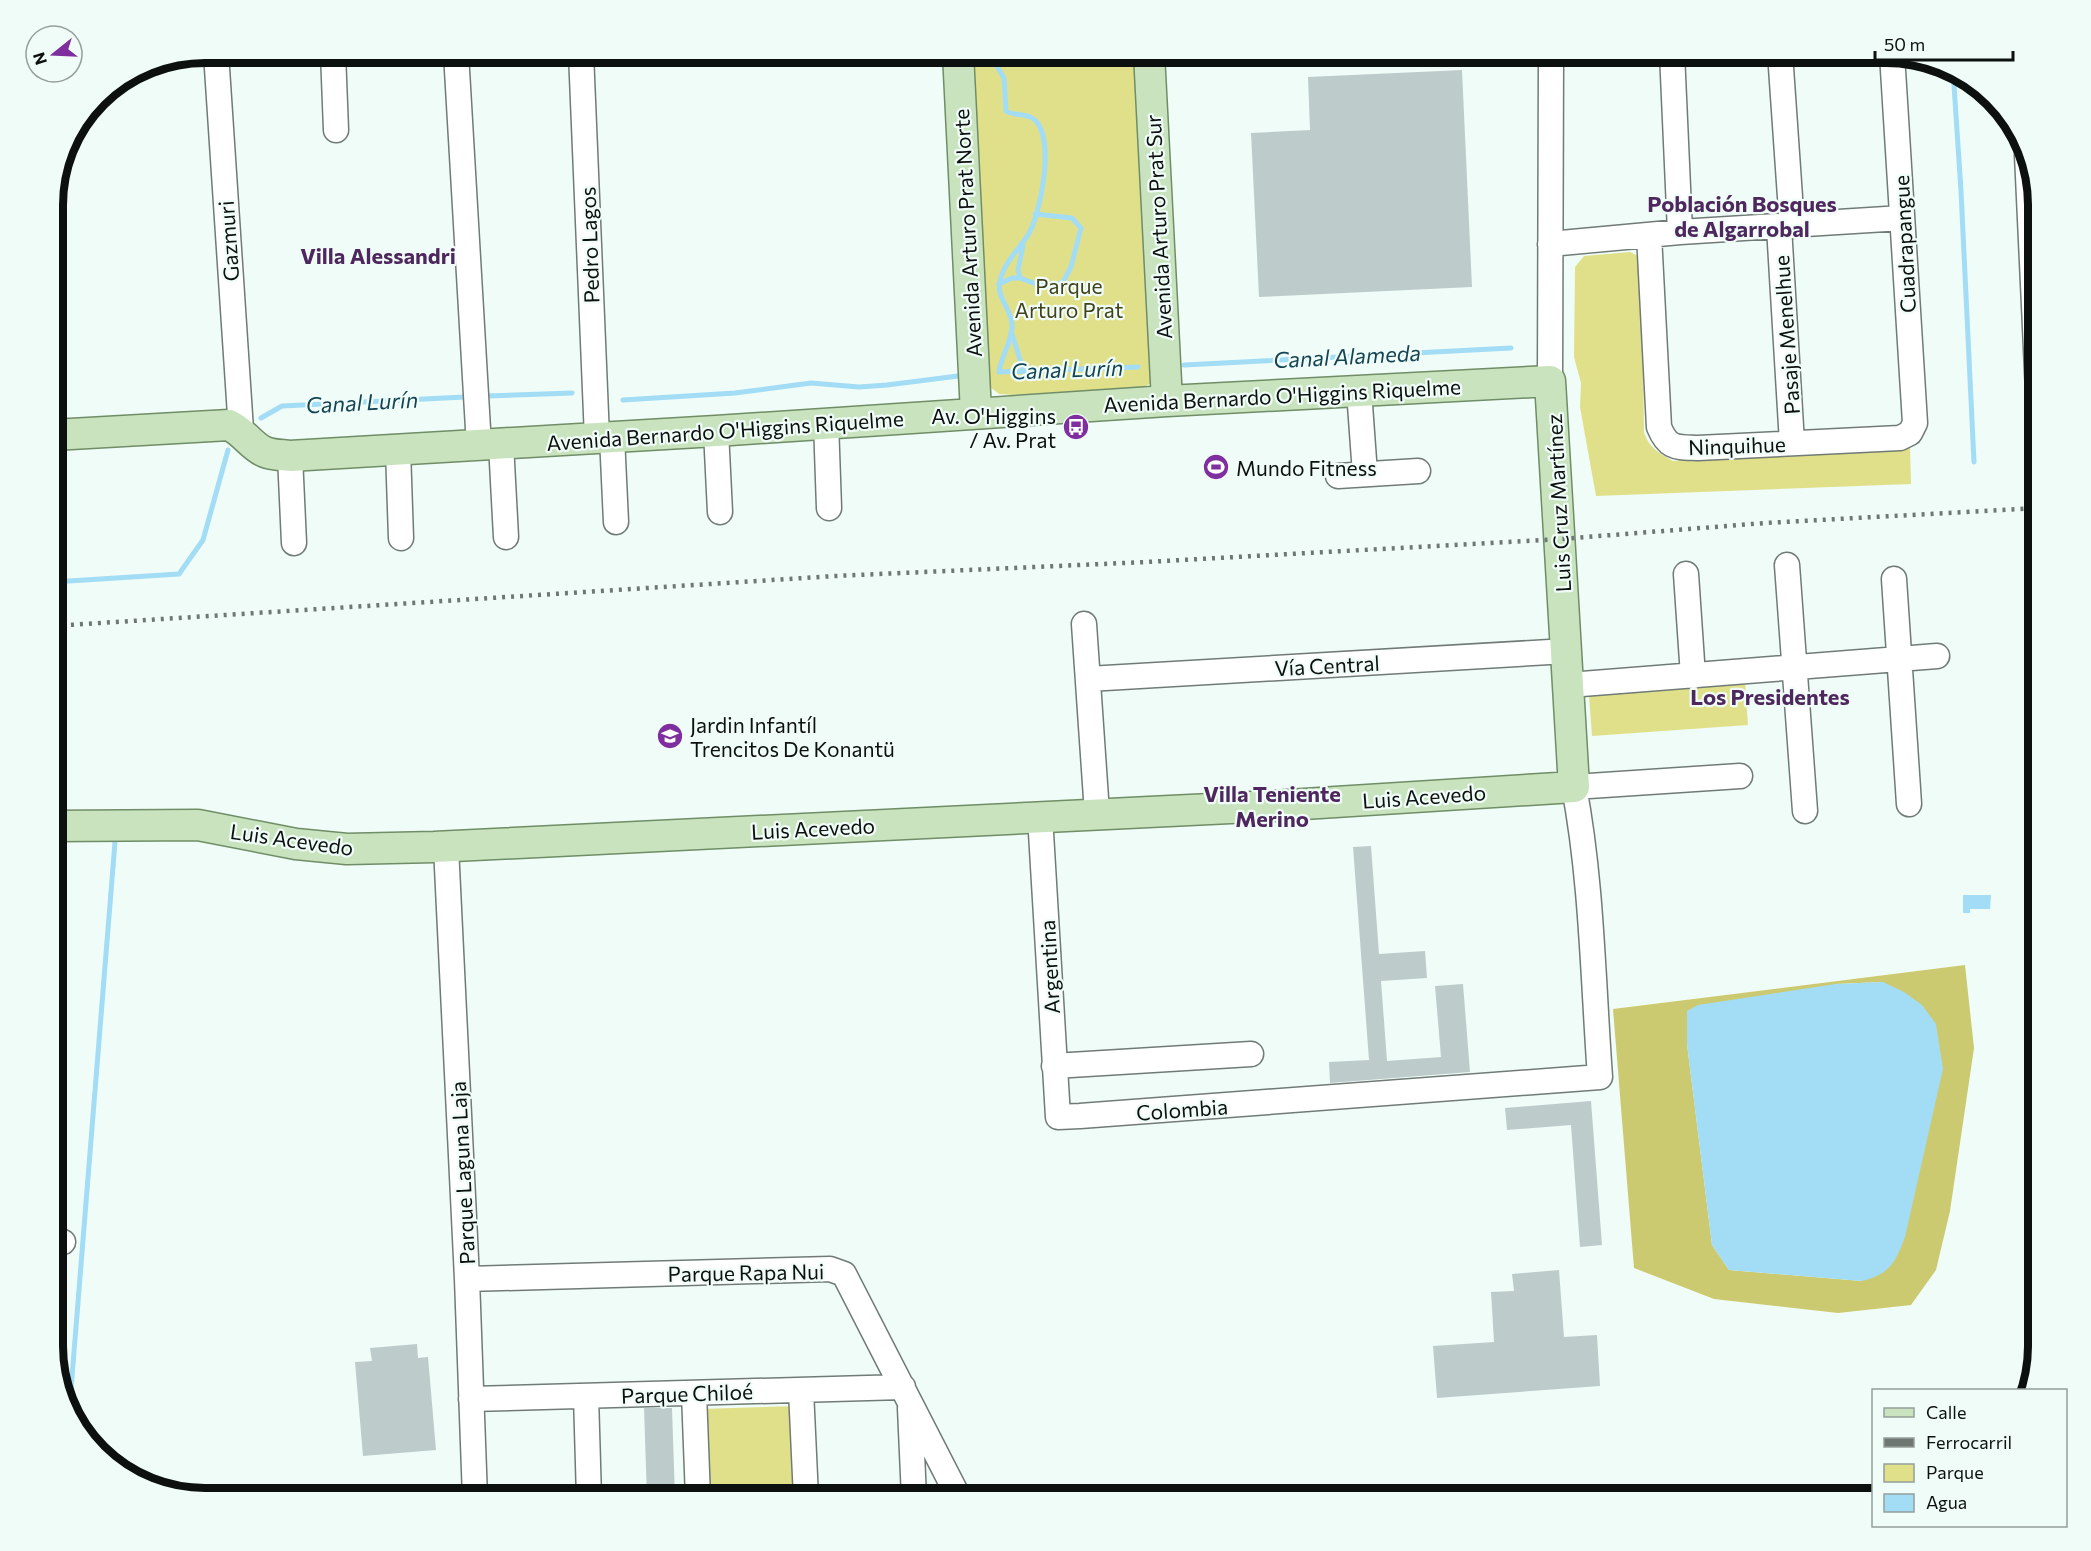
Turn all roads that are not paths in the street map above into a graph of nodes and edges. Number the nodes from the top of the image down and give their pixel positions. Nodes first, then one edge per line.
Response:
1 (217, 63) edge
2 (333, 63) edge
3 (457, 63) edge
4 (582, 63) edge
5 (959, 63) edge
6 (1150, 63) edge
7 (1551, 63) edge
8 (1672, 63) edge
9 (1780, 63) edge
10 (1893, 63) edge
11 (336, 130) dead end
12 (1902, 218) junction
13 (1786, 226) junction
14 (1680, 232) junction
15 (1649, 235) junction
16 (1550, 244) junction
17 (1550, 381) junction
18 (1359, 391) junction
19 (1167, 401) junction
20 (976, 413) junction
21 (826, 422) junction
22 (241, 430) junction
23 (716, 431) junction
24 (1910, 433) joint
25 (63, 434) edge
26 (605, 438) junction
27 (1792, 443) junction
28 (490, 445) junction
29 (398, 450) junction
30 (290, 456) junction
31 (1418, 471) dead end
32 (1365, 474) junction
33 (1338, 476) dead end
34 (829, 508) dead end
35 (720, 512) dead end
36 (616, 522) dead end
37 (506, 537) dead end
38 (401, 538) dead end
39 (294, 543) dead end
40 (1787, 565) dead end
41 (1686, 574) dead end
42 (1894, 579) dead end
43 (1084, 624) dead end
44 (1567, 651) junction
45 (1937, 656) dead end
46 (1899, 659) junction
47 (1795, 667) junction
48 (1693, 676) junction
49 (1088, 679) junction
50 (1569, 685) junction
51 (1740, 776) dead end
52 (1574, 787) junction
53 (1909, 804) dead end
54 (1805, 811) dead end
55 (1097, 813) junction
56 (1040, 816) junction
57 (63, 826) edge
58 (446, 847) junction
59 (1251, 1054) dead end
60 (1054, 1066) junction
61 (1058, 1117) joint
62 (467, 1279) junction
63 (801, 1390) junction
64 (694, 1393) junction
65 (906, 1393) junction
66 (586, 1396) junction
67 (471, 1399) junction
68 (475, 1488) edge
69 (589, 1488) edge
70 (698, 1488) edge
71 (806, 1488) edge
72 (913, 1488) edge
73 (954, 1488) edge

1 - 22 street, Gazmuri
2 - 11 street
3 - 28 street
4 - 26 street, Pedro Lagos
5 - 20 main road, Avenida Arturo Prat Norte
6 - 19 main road, Avenida Arturo Prat Sur
7 - 16 street, Luis Cruz Martínez
8 - 14 street
9 - 13 street, Pasaje Menelhue
10 - 12 street, Cuadrapangue
12 - 13 street
12 - 24 street, Cuadrapangue
13 - 14 street
13 - 27 street, Pasaje Menelhue
14 - 15 street
15 - 16 street
15 - 27 street, Ninquihue
16 - 17 street, Luis Cruz Martínez
17 - 18 main road, Avenida Bernardo O'Higgins Riquelme
17 - 44 main road, Luis Cruz Martínez
18 - 19 main road, Avenida Bernardo O'Higgins Riquelme
18 - 32 street
19 - 20 main road, Avenida Bernardo O'Higgins Riquelme
20 - 21 main road, Avenida Bernardo O'Higgins Riquelme
21 - 23 main road, Avenida Bernardo O'Higgins Riquelme
21 - 34 street
22 - 25 main road
22 - 30 main road, Avenida Bernardo O'Higgins Riquelme
23 - 26 main road, Avenida Bernardo O'Higgins Riquelme
23 - 35 street
24 - 27 street, Ninquihue
26 - 28 main road, Avenida Bernardo O'Higgins Riquelme
26 - 36 street, Pedro Lagos
28 - 29 main road, Avenida Bernardo O'Higgins Riquelme
28 - 37 street
29 - 30 main road, Avenida Bernardo O'Higgins Riquelme
29 - 38 street
30 - 39 street
31 - 32 street
32 - 33 street
40 - 47 street
41 - 48 street
42 - 46 street
43 - 49 street
44 - 49 street, Vía Central
44 - 50 main road, Luis Cruz Martínez
45 - 46 street
46 - 47 street
46 - 53 street
47 - 48 street
47 - 54 street
48 - 50 street
49 - 55 street
50 - 52 main road, Luis Cruz Martínez
51 - 52 street
52 - 55 main road, Luis Acevedo
52 - 61 street, Colombia
55 - 56 main road, Luis Acevedo
56 - 58 main road, Luis Acevedo
56 - 60 street, Argentina
57 - 58 main road, Luis Acevedo
58 - 62 street, Parque Laguna Laja
59 - 60 street
60 - 61 street, Argentina
62 - 65 street, Parque Rapa Nui
62 - 67 street, Parque Laguna Laja
63 - 64 street, Parque Chiloé
63 - 65 street, Parque Chiloé
63 - 71 street
64 - 66 street, Parque Chiloé
64 - 70 street
65 - 72 street
65 - 73 street, Parque Rapa Nui
66 - 67 street, Parque Chiloé
66 - 69 street
67 - 68 street, Parque Laguna Laja

